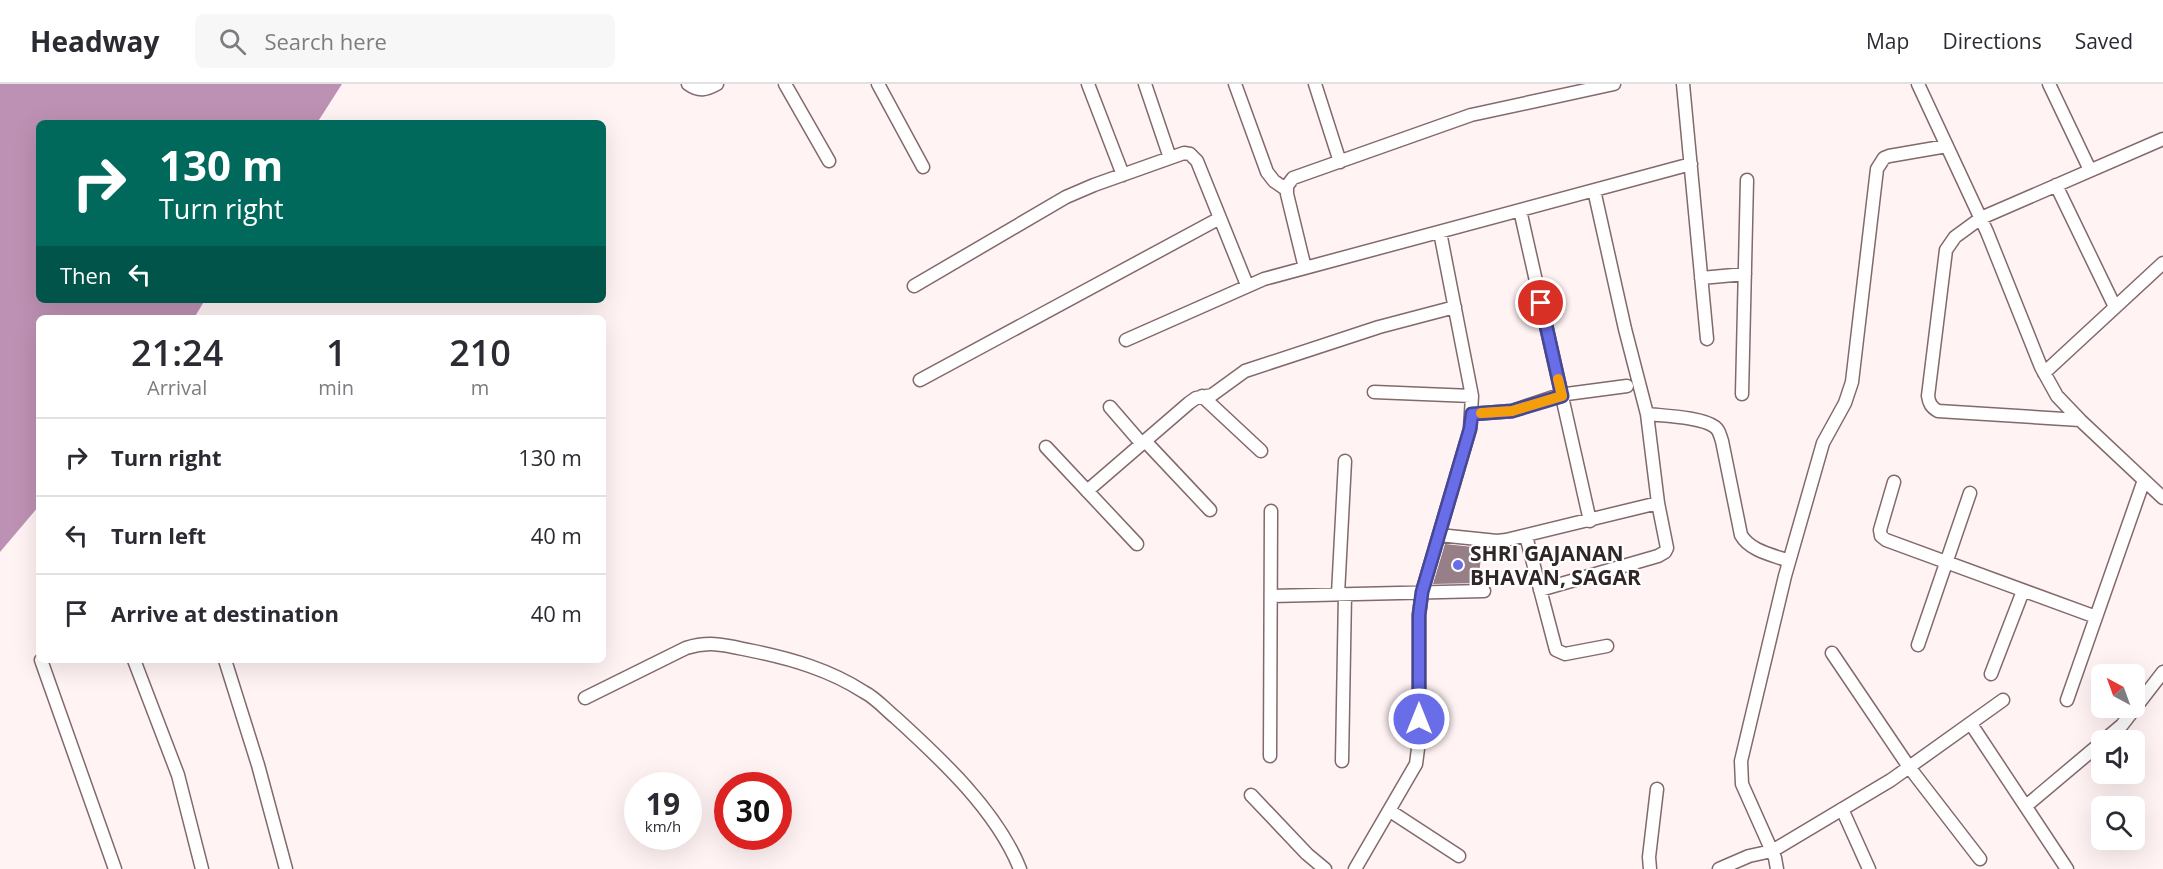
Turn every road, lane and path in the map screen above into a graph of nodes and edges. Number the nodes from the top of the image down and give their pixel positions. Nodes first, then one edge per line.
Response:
1 (688, 84) edge
2 (717, 84) edge
3 (786, 84) edge
4 (878, 84) edge
5 (1088, 84) edge
6 (1145, 84) edge
7 (1236, 84) edge
8 (1315, 84) edge
9 (1614, 84) edge
10 (1683, 84) edge
11 (1918, 84) edge
12 (2049, 84) edge
13 (2163, 139) edge
14 (1947, 146) junction
15 (1170, 158) junction
16 (829, 161) dead end
17 (1340, 162) junction
18 (1691, 164) junction
19 (922, 167) dead end
20 (2090, 170) junction
21 (1123, 175) junction
22 (1747, 180) dead end
23 (2056, 185) junction
24 (1287, 190) junction
25 (1594, 190) junction
26 (1520, 210) junction
27 (1220, 218) junction
28 (1981, 218) junction
29 (1440, 232) junction
30 (2163, 263) edge
31 (1305, 268) junction
32 (1745, 274) junction
33 (1701, 278) junction
34 (1247, 285) junction
35 (914, 286) dead end
36 (1455, 307) junction
37 (2115, 307) junction
38 (1707, 339) dead end
39 (1126, 340) dead end
40 (2044, 373) junction
41 (920, 380) dead end
42 (1627, 386) dead end
43 (1374, 392) dead end
44 (1742, 394) dead end
45 (1202, 396) junction
46 (1472, 396) junction
47 (1563, 402) junction
48 (1110, 406) dead end
49 (1472, 414) junction
50 (1647, 414) junction
51 (2080, 420) junction
52 (1144, 442) junction
53 (1046, 447) dead end
54 (1261, 451) dead end
55 (1346, 461) dead end
56 (1894, 482) dead end
57 (2142, 486) junction
58 (1087, 491) junction
59 (1970, 494) dead end
60 (2162, 495) edge
61 (1658, 503) junction
62 (1210, 510) dead end
63 (1271, 511) dead end
64 (1590, 521) junction
65 (1439, 535) junction
66 (1526, 536) junction
67 (1137, 544) dead end
68 (1789, 561) junction
69 (1946, 563) junction
70 (1540, 590) junction
71 (1484, 591) dead end
72 (2023, 591) junction
73 (1422, 592) junction
74 (1341, 594) junction
75 (1271, 596) junction
76 (2096, 617) junction
77 (1918, 645) dead end
78 (1607, 646) dead end
79 (1832, 653) dead end
80 (43, 663) edge
81 (135, 663) edge
82 (226, 663) edge
83 (2163, 672) edge
84 (1991, 674) dead end
85 (585, 698) dead end
86 (2004, 700) dead end
87 (2067, 700) dead end
88 (1971, 723) junction
89 (2116, 730) edge
90 (2091, 751) edge
91 (1270, 756) dead end
92 (1342, 760) dead end
93 (1909, 767) junction
94 (1657, 789) dead end
95 (1251, 795) dead end
96 (2026, 806) junction
97 (1842, 810) junction
98 (1390, 811) junction
99 (1772, 851) junction
100 (1459, 856) dead end
101 (1980, 859) dead end
102 (115, 869) edge
103 (202, 869) edge
104 (286, 869) edge
105 (1020, 869) edge
106 (1325, 869) edge
107 (1355, 869) edge
108 (1650, 869) edge
109 (1719, 869) edge
110 (1777, 869) edge
111 (1869, 869) edge
112 (2067, 869) edge

1 - 2 street
3 - 16 street
4 - 19 street
5 - 21 street
6 - 15 street
7 - 24 street
8 - 17 street
9 - 17 street
10 - 18 street
11 - 14 street
12 - 20 street
13 - 20 street
14 - 28 street
14 - 68 street
15 - 21 street
15 - 27 street
17 - 24 street
18 - 25 street
18 - 33 street
20 - 23 street
21 - 35 street
22 - 32 street
23 - 28 street
23 - 37 street
24 - 31 street
25 - 26 street
25 - 50 street
26 - 29 street
26 - 47 street
27 - 34 street
27 - 41 street
28 - 40 street
28 - 51 street
29 - 31 street
29 - 36 street
30 - 37 street
31 - 34 street
32 - 33 street
32 - 44 street
33 - 38 street
34 - 39 street
36 - 45 street
36 - 46 street
37 - 40 street
40 - 51 street
42 - 47 street
43 - 46 street
45 - 52 street
45 - 54 street
46 - 49 street
47 - 49 street
47 - 64 street
48 - 52 street
49 - 65 street
50 - 61 street
50 - 68 street
51 - 57 street
52 - 58 street
52 - 62 street
53 - 58 street
55 - 74 street
56 - 69 street
57 - 60 street
57 - 76 street
58 - 67 street
59 - 69 street
61 - 64 street
61 - 70 street
63 - 75 street
64 - 66 street
65 - 66 street
65 - 73 street
66 - 70 street
68 - 99 street
69 - 72 street
69 - 77 street
70 - 78 street
71 - 73 street
72 - 76 street
72 - 84 street
73 - 74 street
73 - 98 street
74 - 75 street
74 - 92 street
75 - 91 street
76 - 87 street
79 - 93 street
80 - 102 street
81 - 103 street
82 - 104 street
83 - 89 street
85 - 105 street
86 - 88 street
88 - 93 street
88 - 96 street
90 - 96 street
93 - 97 street
93 - 101 street
94 - 108 street
95 - 106 street
96 - 112 street
97 - 99 street
97 - 111 street
98 - 100 street
98 - 107 street
99 - 109 street
99 - 110 street

